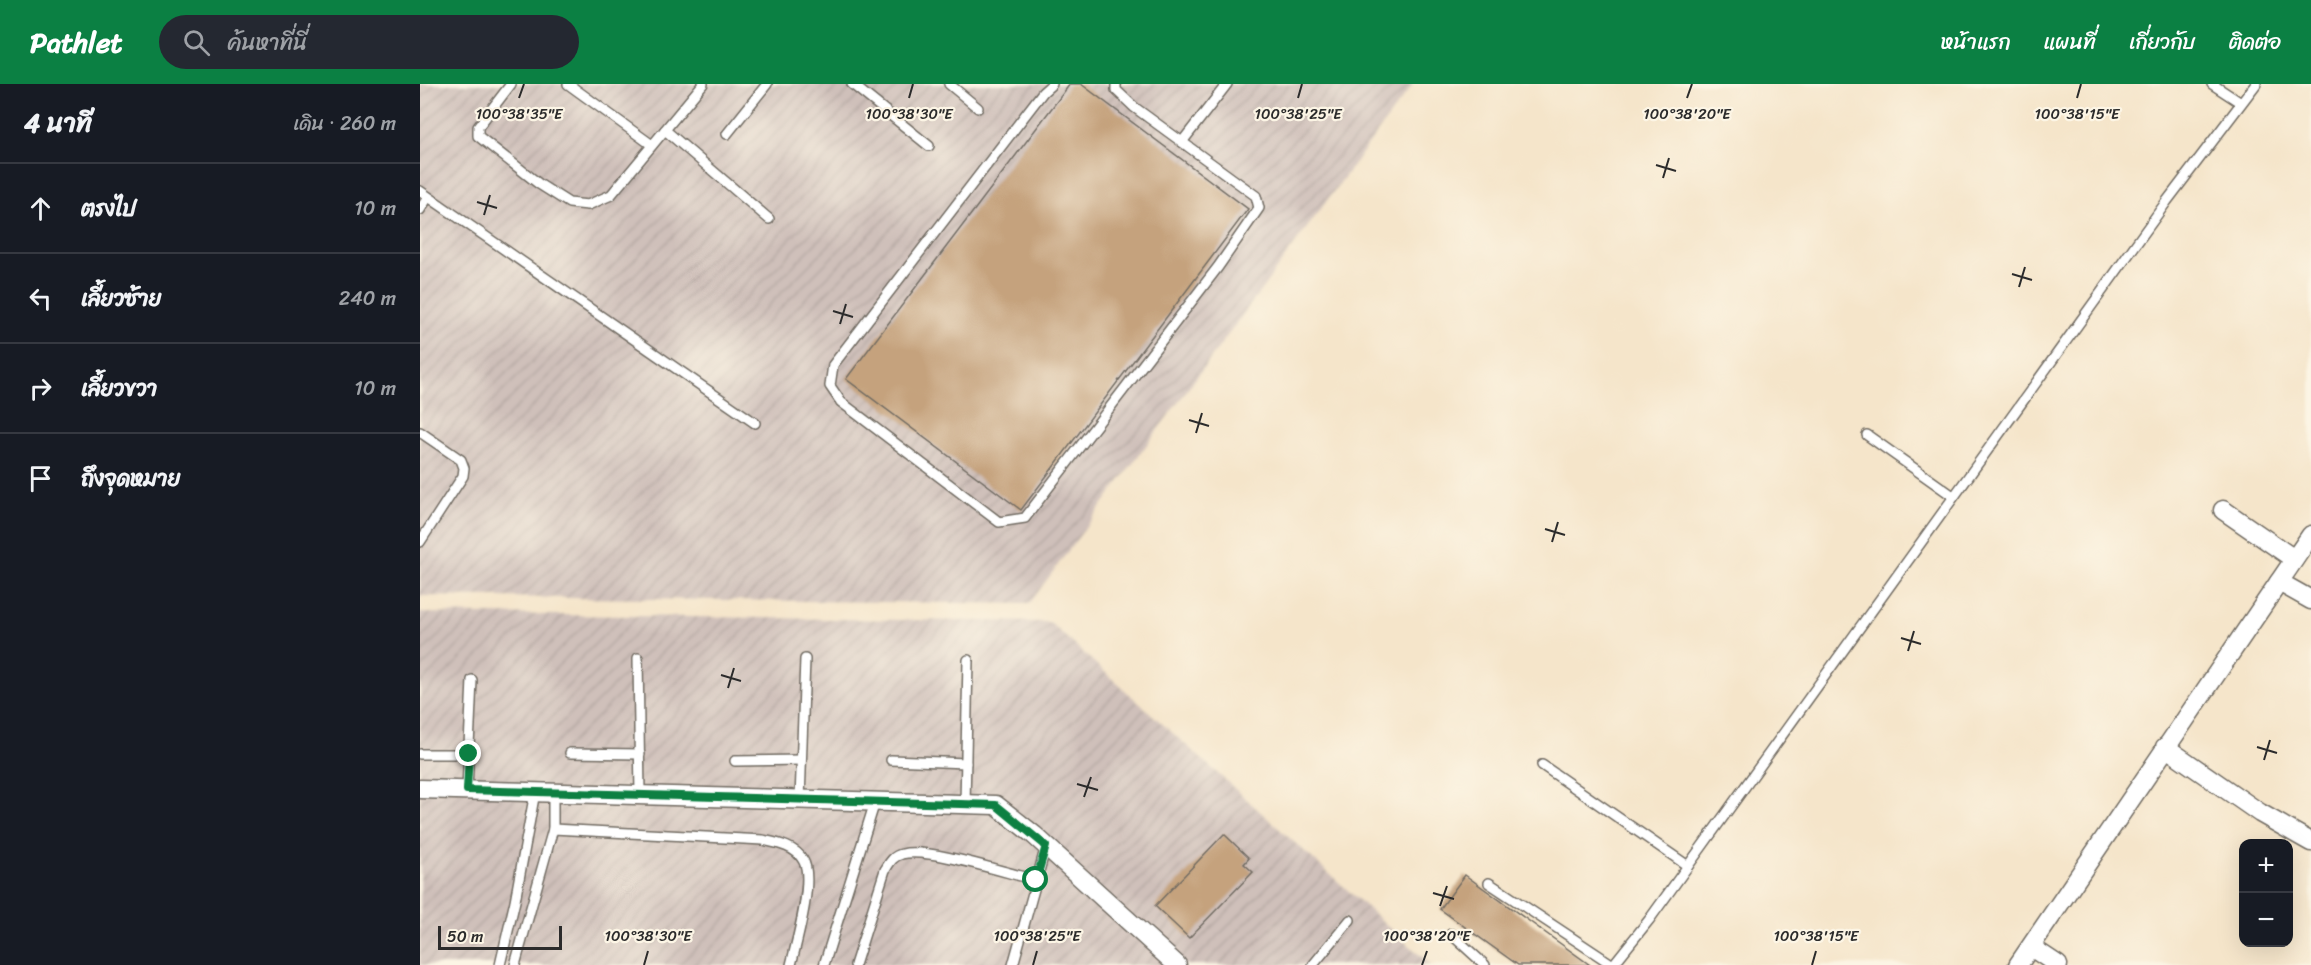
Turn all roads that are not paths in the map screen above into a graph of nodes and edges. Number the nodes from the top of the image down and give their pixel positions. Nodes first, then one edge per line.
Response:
1 (511, 84) edge
2 (568, 84) edge
3 (703, 84) edge
4 (767, 84) edge
5 (852, 84) edge
6 (949, 84) edge
7 (1052, 84) edge
8 (1116, 84) edge
9 (1227, 84) edge
10 (2212, 84) edge
11 (2256, 84) edge
12 (2241, 104) junction
13 (978, 108) dead end
14 (665, 130) junction
15 (726, 134) dead end
16 (1182, 142) junction
17 (652, 145) junction
18 (930, 146) dead end
19 (424, 194) edge
20 (420, 210) edge
21 (769, 219) dead end
22 (755, 423) dead end
23 (420, 432) edge
24 (1867, 435) dead end
25 (1953, 496) junction
26 (2223, 510) dead end
27 (2311, 535) edge
28 (420, 542) edge
29 (2294, 559) junction
30 (2279, 582) junction
31 (2311, 600) edge
32 (638, 658) dead end
33 (805, 659) dead end
34 (968, 660) dead end
35 (472, 680) dead end
36 (2165, 747) junction
37 (570, 753) dead end
38 (420, 754) edge
39 (469, 754) junction
40 (640, 754) junction
41 (801, 760) junction
42 (891, 760) dead end
43 (735, 761) dead end
44 (966, 763) junction
45 (1542, 765) dead end
46 (420, 789) edge
47 (467, 790) junction
48 (544, 792) junction
49 (640, 795) junction
50 (800, 800) junction
51 (875, 802) junction
52 (965, 804) junction
53 (553, 829) junction
54 (2311, 842) edge
55 (1046, 846) junction
56 (1688, 866) junction
57 (1036, 880) junction
58 (1489, 882) dead end
59 (1350, 920) dead end
60 (1451, 934) dead end
61 (2031, 947) junction
62 (500, 965) edge
63 (515, 965) edge
64 (791, 965) edge
65 (824, 965) edge
66 (855, 965) edge
67 (1013, 965) edge
68 (1177, 965) edge
69 (1313, 965) edge
70 (1485, 965) edge
71 (1613, 965) edge
72 (2019, 965) edge
73 (2058, 965) edge

1 - 17 lane
2 - 17 lane
3 - 14 lane
4 - 15 lane
5 - 18 lane
6 - 13 lane
7 - 16 lane
8 - 16 lane
9 - 16 lane
10 - 12 lane
11 - 12 lane
12 - 25 lane
14 - 17 lane
14 - 21 lane
19 - 20 lane
19 - 22 lane
23 - 28 lane
24 - 25 lane
25 - 56 lane
26 - 29 street
27 - 29 street
29 - 30 street
30 - 31 street
30 - 36 street
32 - 40 lane
33 - 41 lane
34 - 44 lane
35 - 39 lane
36 - 54 street
36 - 61 street
37 - 40 lane
38 - 39 lane
39 - 47 lane
40 - 49 lane
41 - 43 lane
41 - 50 lane
42 - 44 lane
44 - 52 lane
45 - 56 lane
46 - 47 street
47 - 48 street
48 - 49 street
48 - 53 lane
48 - 62 lane
49 - 50 street
50 - 51 street
51 - 52 street
51 - 65 lane
52 - 55 street
53 - 63 lane
53 - 64 lane
55 - 57 lane
55 - 68 street
56 - 71 lane
57 - 66 lane
57 - 67 lane
58 - 71 lane
59 - 69 lane
60 - 70 lane
61 - 72 street
61 - 73 street

